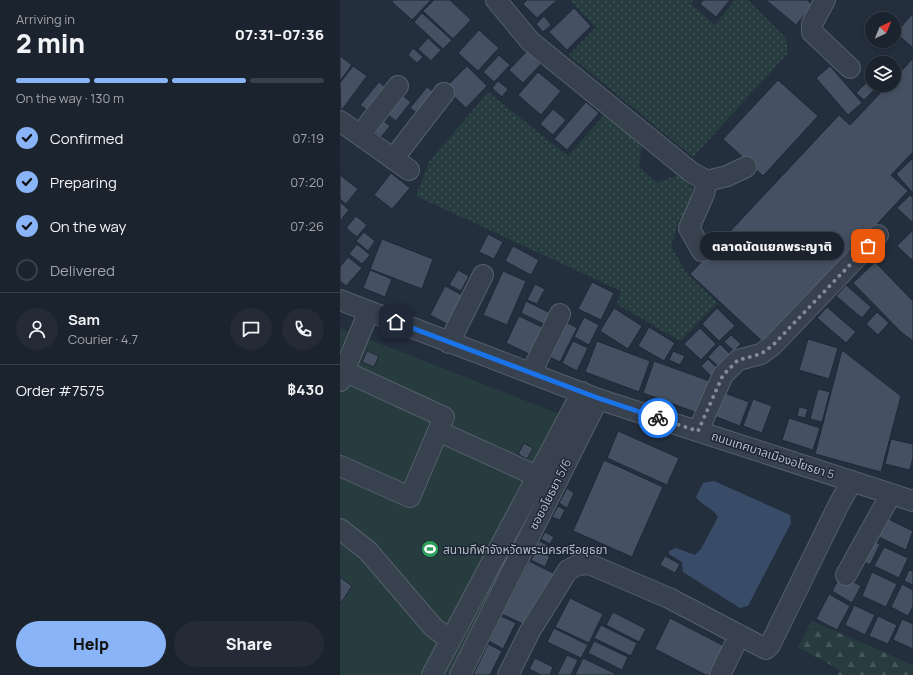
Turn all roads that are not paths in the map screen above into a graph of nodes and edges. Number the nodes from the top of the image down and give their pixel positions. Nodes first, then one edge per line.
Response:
1 (496, 0) edge
2 (825, 0) edge
3 (850, 68) dead end
4 (398, 86) dead end
5 (444, 93) dead end
6 (341, 124) edge
7 (360, 135) junction
8 (746, 167) dead end
9 (699, 176) junction
10 (878, 236) dead end
11 (702, 251) dead end
12 (483, 275) dead end
13 (340, 300) edge
14 (369, 311) junction
15 (560, 314) dead end
16 (449, 343) junction
17 (531, 373) junction
18 (342, 376) edge
19 (590, 395) junction
20 (698, 431) junction
21 (438, 432) junction
22 (340, 466) edge
23 (537, 476) junction
24 (852, 481) junction
25 (891, 494) junction
26 (913, 501) edge
27 (340, 529) edge
28 (846, 575) dead end
29 (739, 636) junction
30 (450, 640) junction
31 (432, 675) edge
32 (460, 675) edge
33 (508, 675) edge
34 (720, 675) edge

1 - 9 street
2 - 3 street
4 - 7 street
5 - 7 street
6 - 7 street
8 - 9 street
9 - 11 street
10 - 20 street
12 - 16 street
13 - 14 street, ถนนเทศบาลเมืองอโยธยา 5
14 - 16 street, ถนนเทศบาลเมืองอโยธยา 5
14 - 18 street
15 - 17 street
16 - 17 street, ถนนเทศบาลเมืองอโยธยา 5
17 - 19 street, ถนนเทศบาลเมืองอโยธยา 5
18 - 21 street
19 - 20 street, ถนนเทศบาลเมืองอโยธยา 5
19 - 23 street
19 - 32 street, ซอยอโยธยา 5/6
20 - 24 street, ถนนเทศบาลเมืองอโยธยา 5
21 - 22 street
21 - 23 street
23 - 30 street
24 - 25 street, ถนนเทศบาลเมืองอโยธยา 5
24 - 29 street
25 - 26 street, ถนนเทศบาลเมืองอโยธยา 5
25 - 28 street
27 - 30 street
29 - 33 street
29 - 34 street
30 - 31 street

